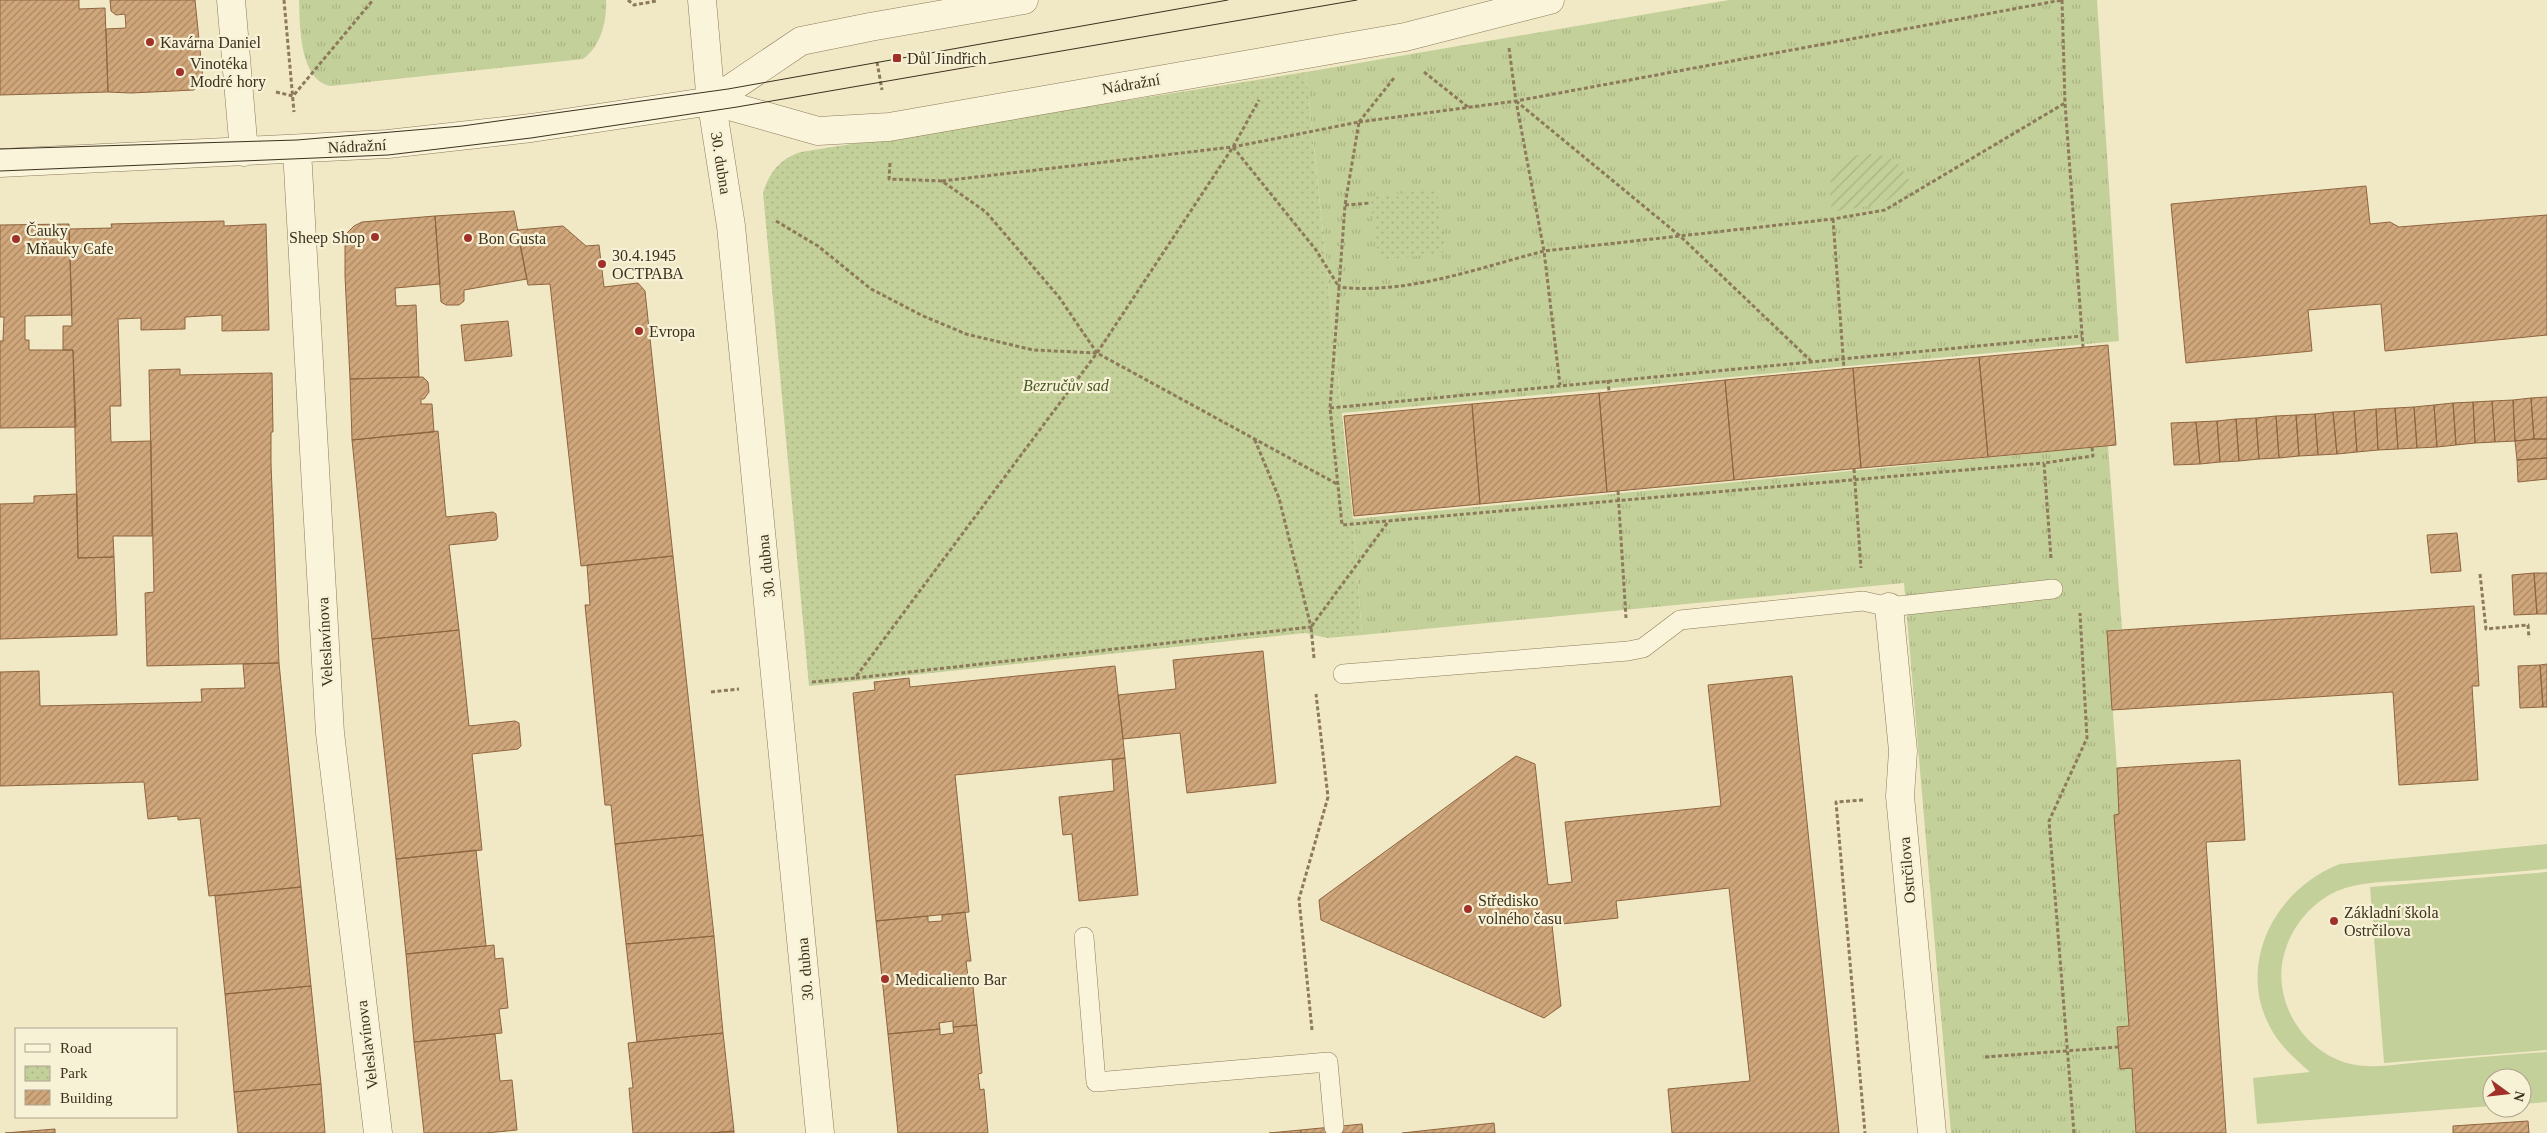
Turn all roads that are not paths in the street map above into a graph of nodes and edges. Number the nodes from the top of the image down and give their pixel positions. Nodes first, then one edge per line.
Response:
1 (231, 0) edge
2 (702, 0) edge
3 (1024, 0) edge
4 (1550, 0) edge
5 (712, 100) junction
6 (297, 150) junction
7 (244, 152) junction
8 (0, 163) edge
9 (2053, 589) road end
10 (1876, 604) junction
11 (1343, 674) dead end
12 (1084, 937) dead end
13 (1334, 1127) dead end
14 (378, 1133) edge
15 (820, 1133) edge
16 (1932, 1133) edge

1 - 7 street
2 - 5 street, 30. dubna
3 - 5 street, Nádražní
4 - 5 street, Nádražní
5 - 6 street, Nádražní
5 - 15 street, 30. dubna
6 - 7 street, Nádražní
6 - 14 street, Veleslavínova
7 - 8 street, Nádražní
9 - 10 lane
10 - 11 lane
10 - 16 street, Ostrčilova
12 - 13 lane

